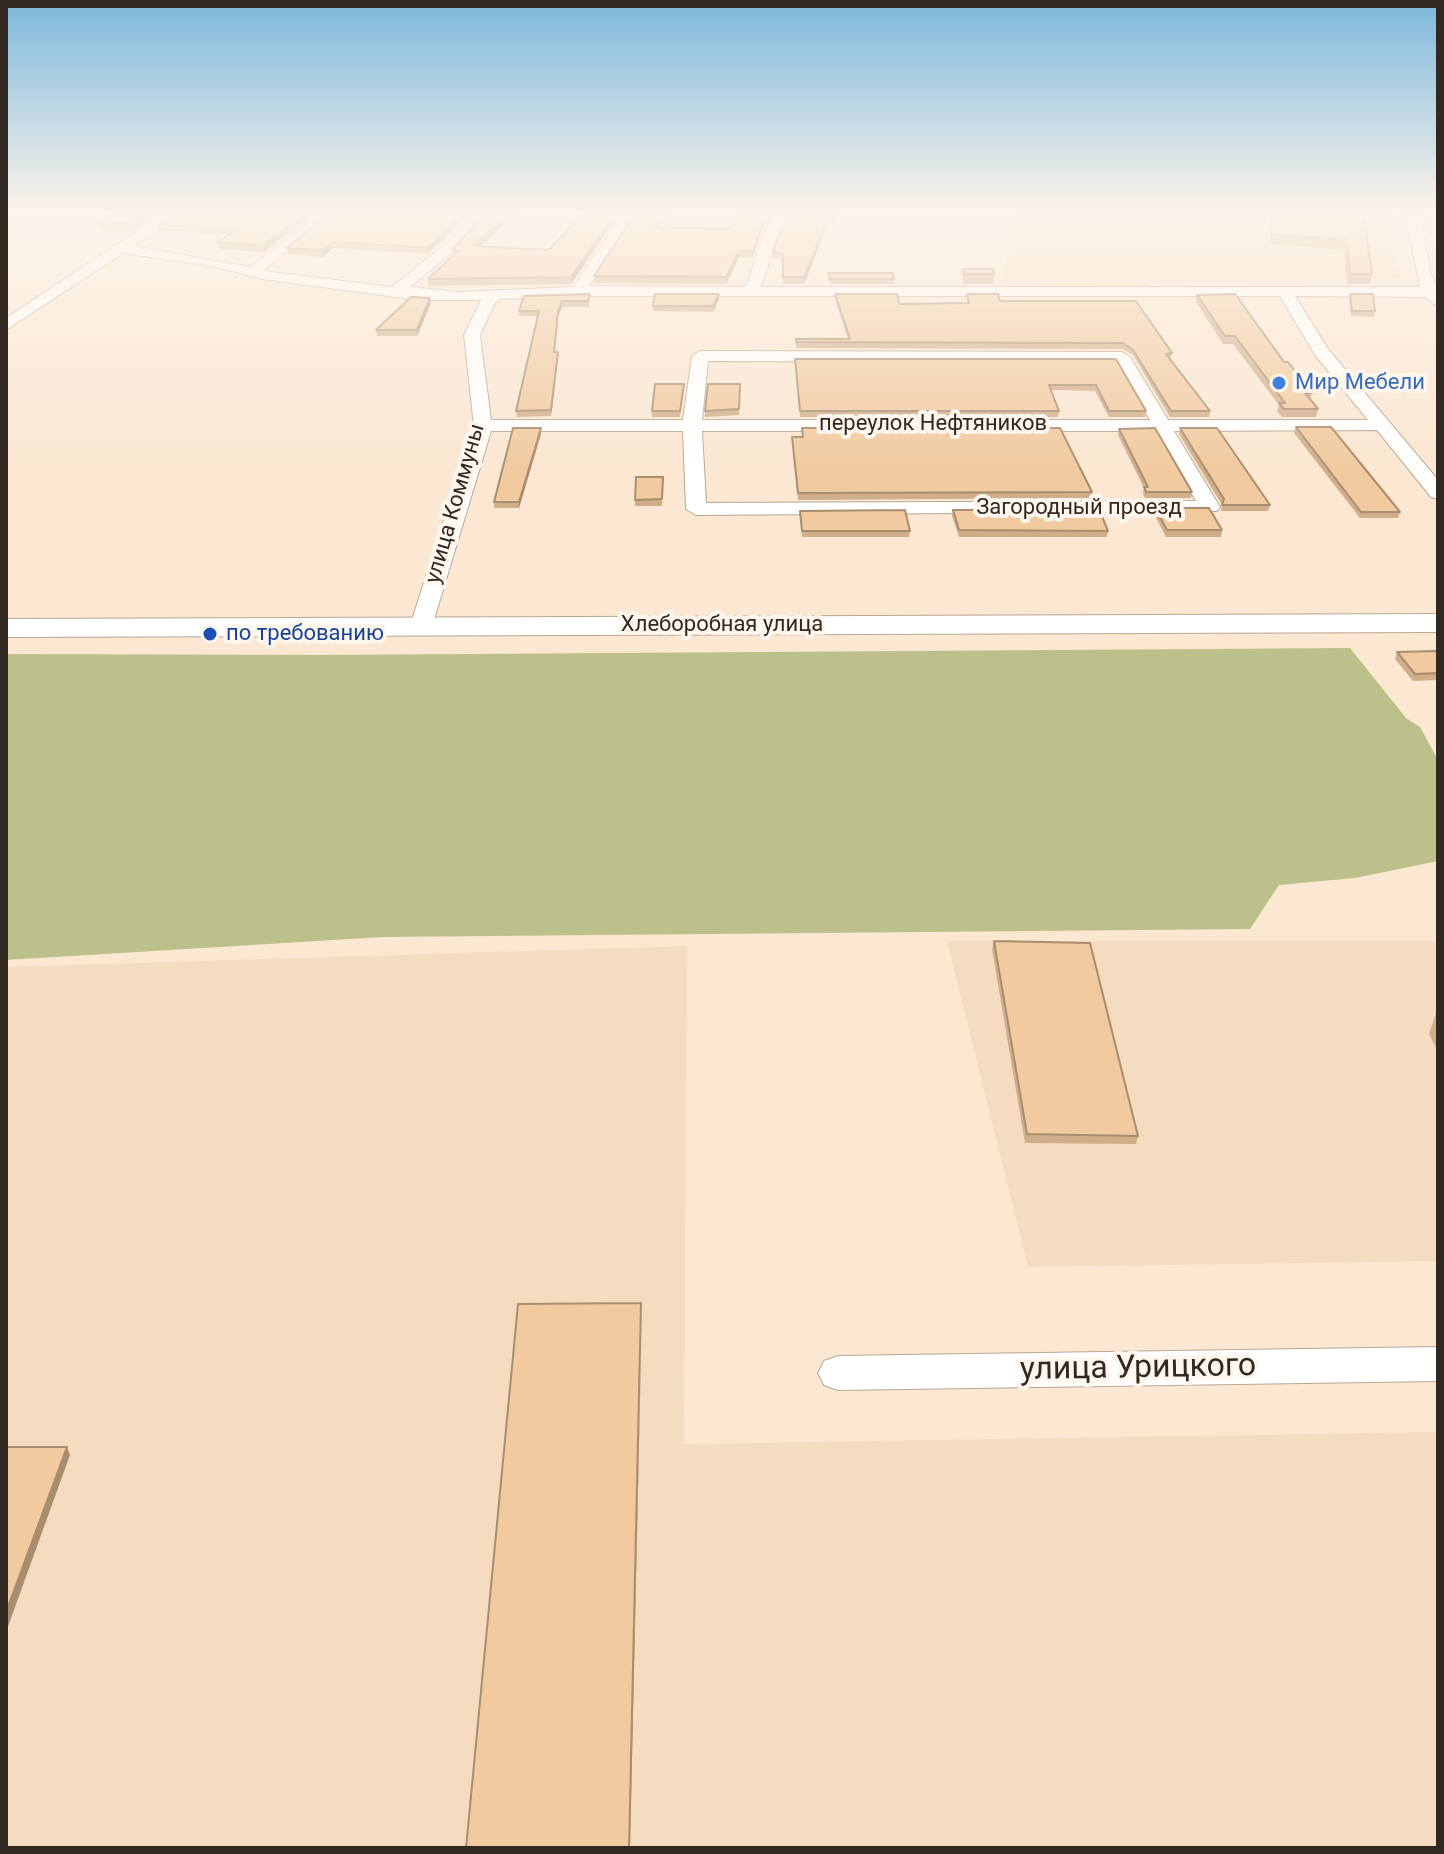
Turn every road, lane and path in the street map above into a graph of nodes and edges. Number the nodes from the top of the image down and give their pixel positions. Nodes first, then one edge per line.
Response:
1 (47, 298) edge
2 (493, 298) edge
3 (1288, 298) edge
4 (6, 325) edge
5 (692, 424) junction
6 (1160, 424) junction
7 (1383, 425) junction
8 (483, 426) junction
9 (1438, 493) edge
10 (1438, 623) edge
11 (421, 626) junction
12 (6, 628) edge
13 (1438, 1364) edge
14 (838, 1373) dead end

1 - 4 street
2 - 8 street, улица Коммуны
3 - 7 street
5 - 6 street, переулок Нефтяников
5 - 6 street, Загородный проезд
5 - 6 street, Загородный проезд
5 - 8 street, переулок Нефтяников
6 - 7 street, переулок Нефтяников
7 - 9 street
8 - 11 street, улица Коммуны
10 - 11 main road, Хлеборобная улица
11 - 12 main road, Хлеборобная улица
13 - 14 street, улица Урицкого

